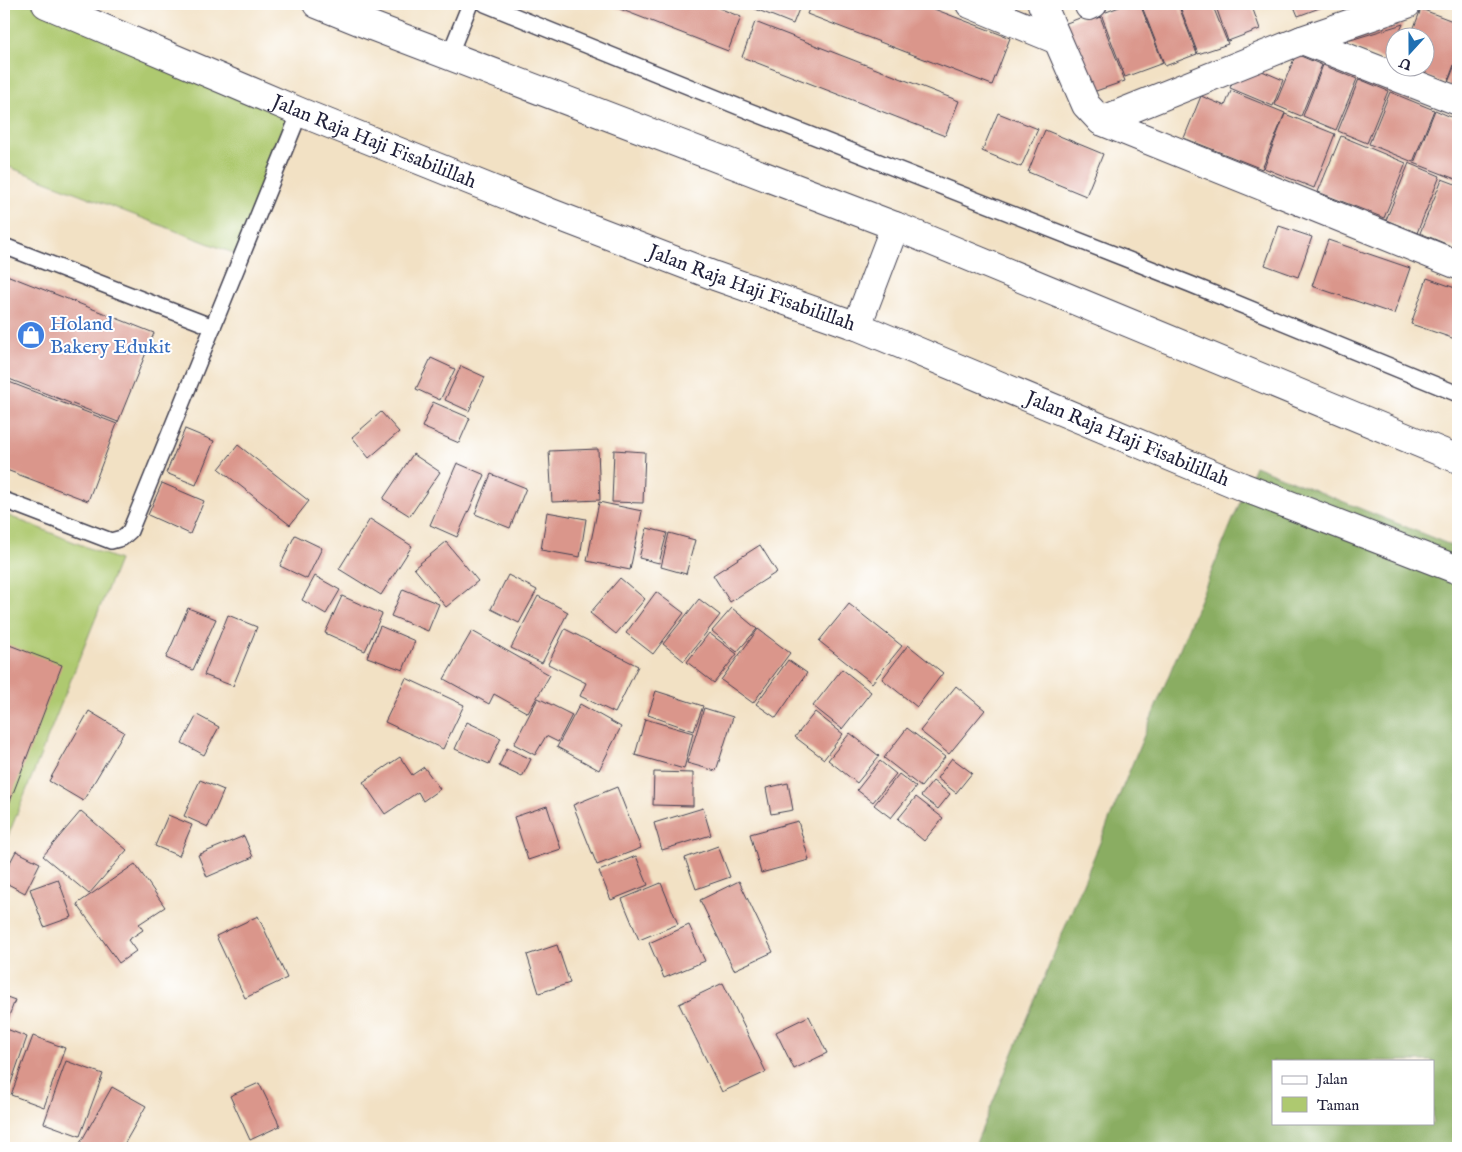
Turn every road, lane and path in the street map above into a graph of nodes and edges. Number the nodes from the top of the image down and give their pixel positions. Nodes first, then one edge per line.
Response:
1 (46, 4) edge
2 (317, 4) edge
3 (470, 4) edge
4 (485, 4) edge
5 (970, 4) edge
6 (1042, 4) edge
7 (1407, 4) edge
8 (1057, 40) junction
9 (1302, 40) junction
10 (449, 56) junction
11 (1458, 101) edge
12 (300, 112) junction
13 (1101, 121) junction
14 (895, 226) junction
15 (4, 246) edge
16 (1458, 265) edge
17 (857, 326) junction
18 (213, 327) junction
19 (1458, 394) edge
20 (1458, 459) edge
21 (4, 500) edge
22 (1458, 570) edge

1 - 12 main road, Jalan Raja Haji Fisabilillah
2 - 10 main road
3 - 10 lane
4 - 19 lane
5 - 8 main road
6 - 8 main road
7 - 9 main road
8 - 13 main road
9 - 11 main road
9 - 13 main road
10 - 14 main road
12 - 17 main road, Jalan Raja Haji Fisabilillah
12 - 18 lane
13 - 16 main road
14 - 17 main road
14 - 20 main road
15 - 18 lane
17 - 22 main road, Jalan Raja Haji Fisabilillah
18 - 21 lane

